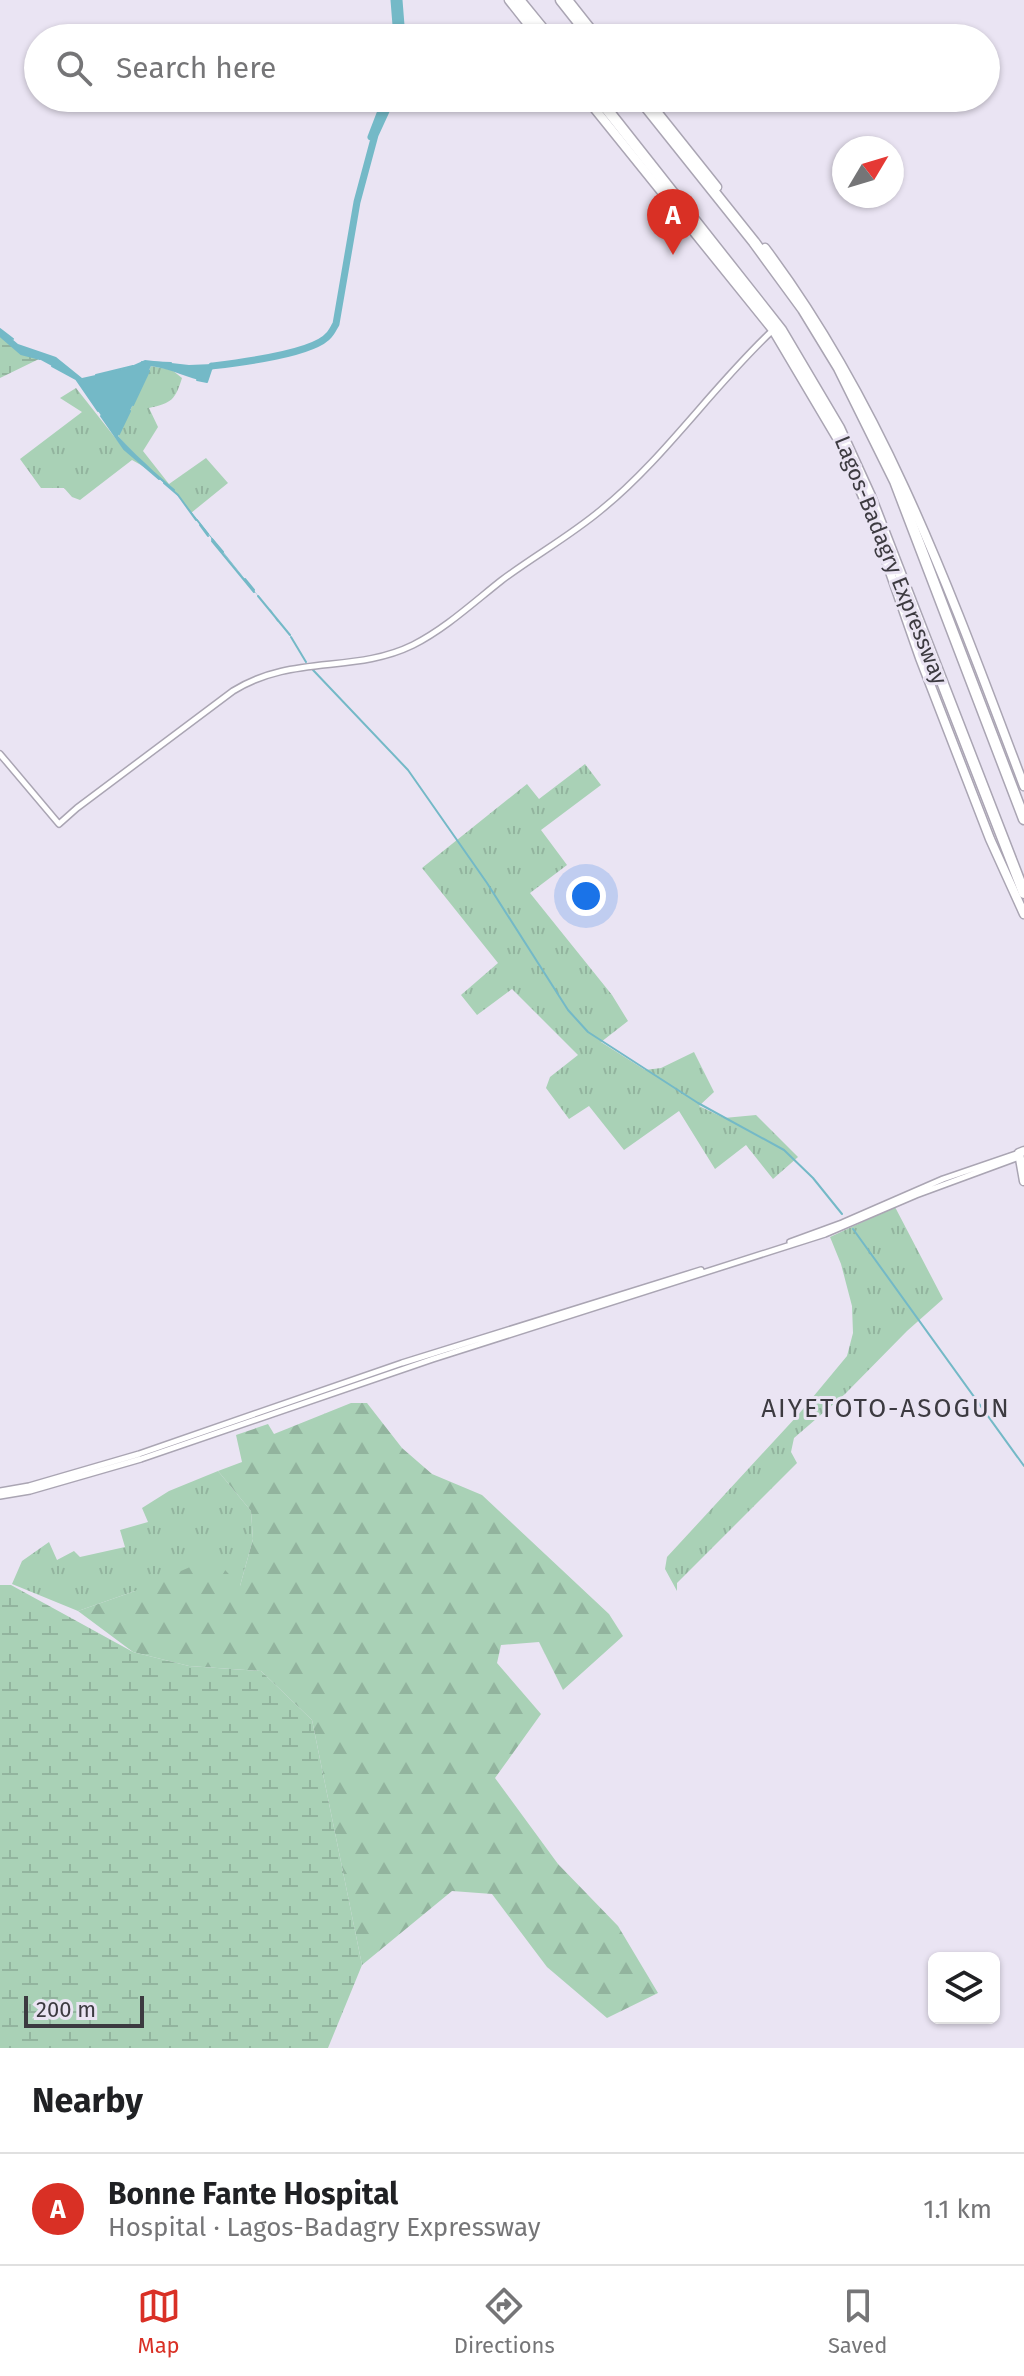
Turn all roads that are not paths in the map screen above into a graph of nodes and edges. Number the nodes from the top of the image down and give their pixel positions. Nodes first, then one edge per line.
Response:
1 (509, 0) edge
2 (519, 0) edge
3 (561, 0) edge
4 (568, 0) edge
5 (528, 24) edge
6 (539, 24) edge
7 (580, 24) edge
8 (587, 24) edge
9 (598, 112) edge
10 (609, 112) edge
11 (650, 112) edge
12 (657, 112) edge
13 (721, 262) junction
14 (760, 304) junction
15 (773, 330) junction
16 (0, 754) edge
17 (1024, 786) edge
18 (1024, 819) edge
19 (1024, 893) edge
20 (1024, 914) edge
21 (1022, 1154) edge
22 (1024, 1181) edge
23 (0, 1493) edge

1 - 5 main road
2 - 6 highway
3 - 7 highway
4 - 8 main road
9 - 13 main road, Lagos-Badagry Expressway
10 - 14 highway, Lagos-Badagry Expressway
11 - 18 highway, Lagos-Badagry Expressway
12 - 17 main road, Lagos-Badagry Expressway
13 - 14 highway
13 - 15 main road, Lagos-Badagry Expressway
14 - 19 highway, Lagos-Badagry Expressway
15 - 16 street
15 - 20 main road, Lagos-Badagry Expressway
21 - 22 main road
21 - 23 street

